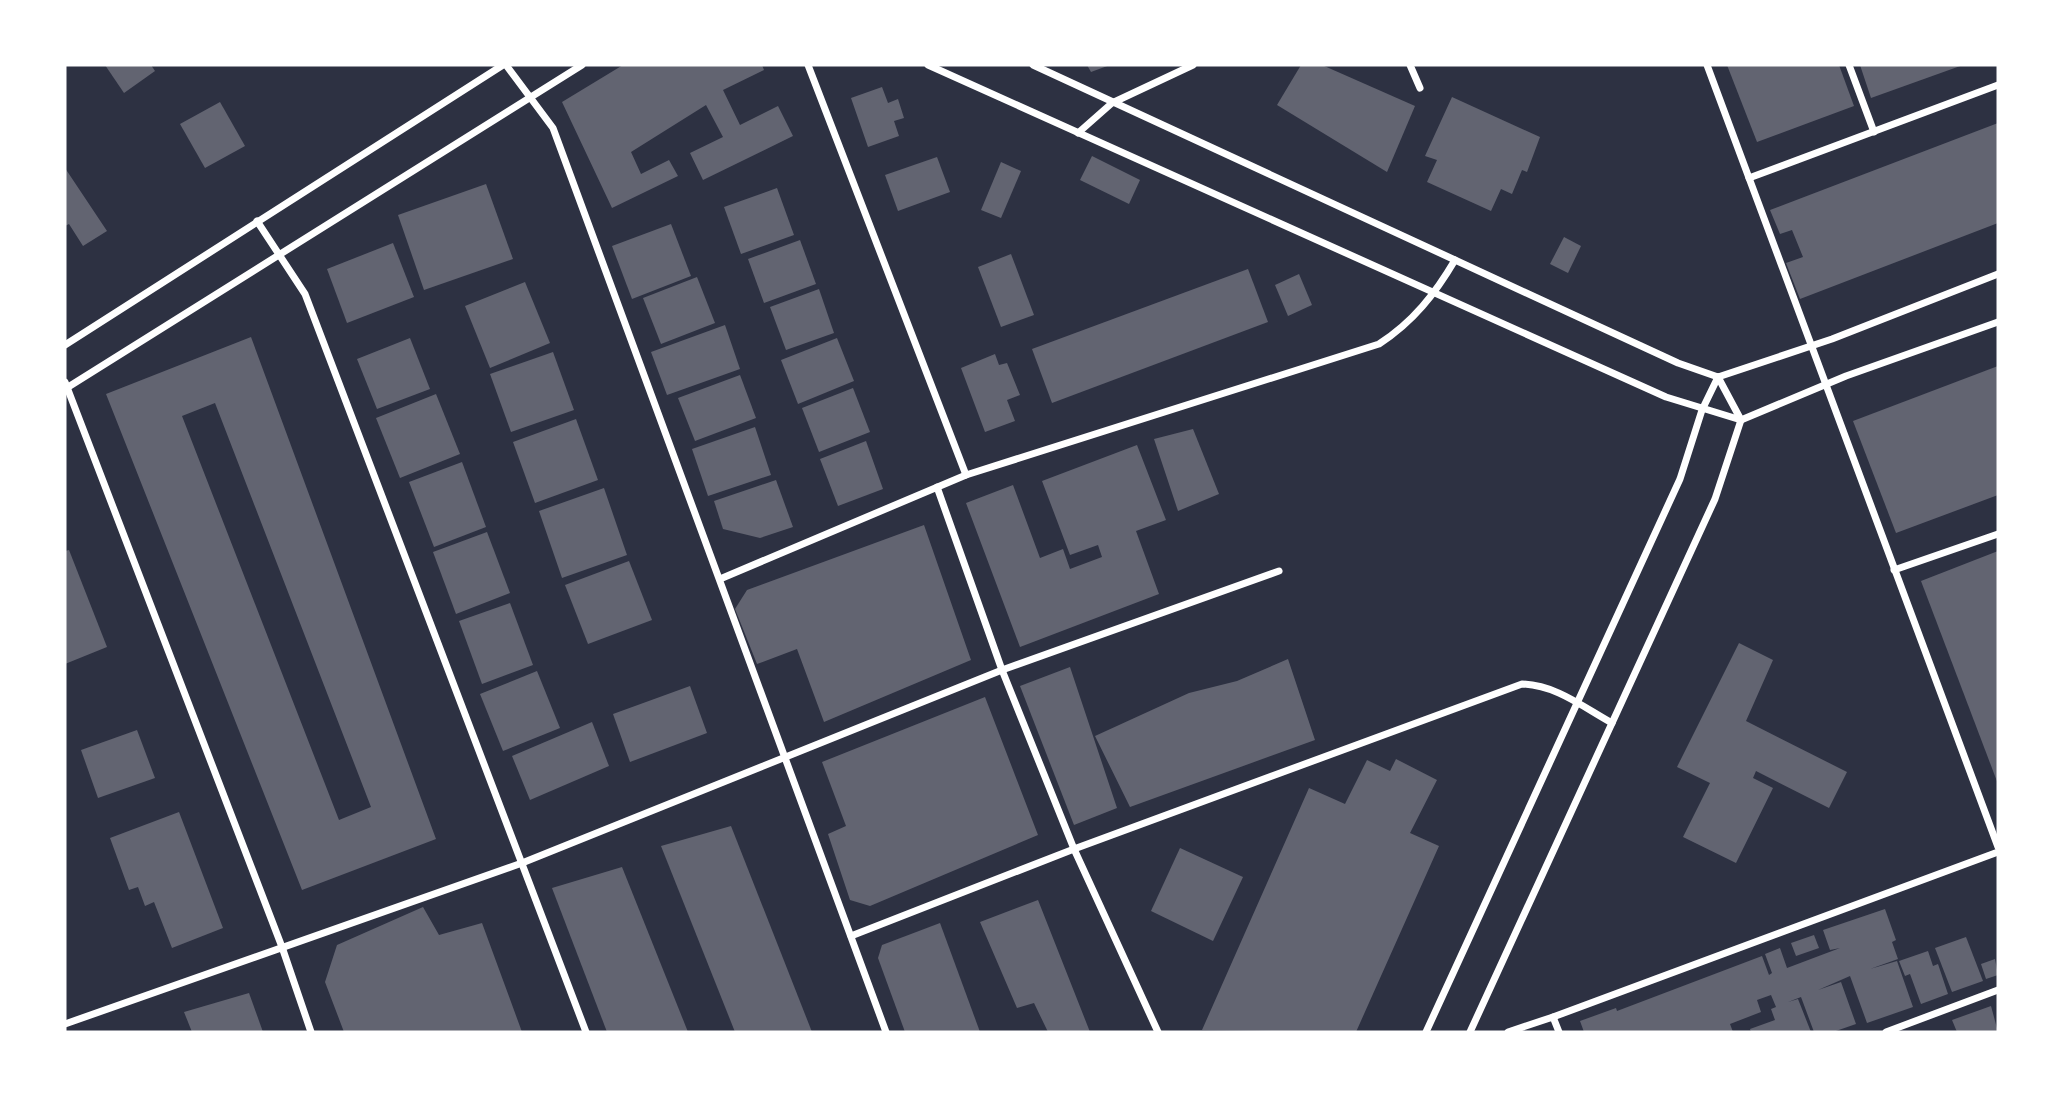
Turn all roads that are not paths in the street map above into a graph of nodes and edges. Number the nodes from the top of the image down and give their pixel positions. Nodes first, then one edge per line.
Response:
1 (505, 65) edge
2 (582, 65) edge
3 (808, 65) edge
4 (928, 65) edge
5 (1033, 65) edge
6 (1193, 65) edge
7 (1410, 65) edge
8 (1707, 65) edge
9 (1849, 65) edge
10 (1998, 85) edge
11 (1420, 88) dead end
12 (528, 97) junction
13 (1112, 103) junction
14 (1874, 132) junction
15 (1078, 133) junction
16 (1749, 178) junction
17 (257, 220) junction
18 (281, 253) junction
19 (1455, 260) junction
20 (1998, 274) edge
21 (1437, 292) junction
22 (1998, 322) edge
23 (65, 345) edge
24 (1811, 346) junction
25 (1718, 377) junction
26 (1825, 385) junction
27 (66, 386) edge
28 (1702, 410) junction
29 (1741, 420) junction
30 (966, 475) junction
31 (937, 487) junction
32 (1998, 534) edge
33 (1894, 570) junction
34 (1279, 571) dead end
35 (720, 579) junction
36 (1002, 670) junction
37 (1575, 704) junction
38 (1612, 723) junction
39 (786, 759) junction
40 (1074, 849) junction
41 (1998, 850) edge
42 (522, 863) junction
43 (851, 936) junction
44 (282, 947) junction
45 (1998, 990) edge
46 (1553, 1017) junction
47 (65, 1024) edge
48 (311, 1032) edge
49 (586, 1032) edge
50 (886, 1032) edge
51 (1158, 1032) edge
52 (1426, 1032) edge
53 (1470, 1032) edge
54 (1508, 1032) edge
55 (1559, 1032) edge
56 (1886, 1032) edge

1 - 12 street
1 - 17 street
2 - 12 street
3 - 30 street
4 - 15 street
5 - 13 street
6 - 13 street
7 - 11 street
8 - 16 street
9 - 14 street
10 - 14 street
12 - 18 street
12 - 35 street
13 - 15 street
13 - 19 street
14 - 16 street
15 - 21 street
16 - 24 street
17 - 18 street
17 - 23 street
18 - 27 street
18 - 42 street
19 - 21 street
19 - 25 street
20 - 24 street
21 - 28 street
21 - 30 street
22 - 26 street
24 - 25 street
24 - 26 street
25 - 28 street
25 - 29 street
26 - 29 street
26 - 33 street
27 - 44 street
28 - 29 street
28 - 37 street
29 - 38 street
30 - 31 street
31 - 35 street
31 - 36 street
32 - 33 street
33 - 41 street
34 - 36 street
35 - 39 street
36 - 39 street
36 - 40 street
37 - 38 street
37 - 40 street
37 - 52 street
38 - 53 street
39 - 42 street
39 - 43 street
40 - 43 street
40 - 51 street
41 - 46 street
42 - 44 street
42 - 49 street
43 - 50 street
44 - 47 street
44 - 48 street
45 - 56 street
46 - 54 street
46 - 55 street

